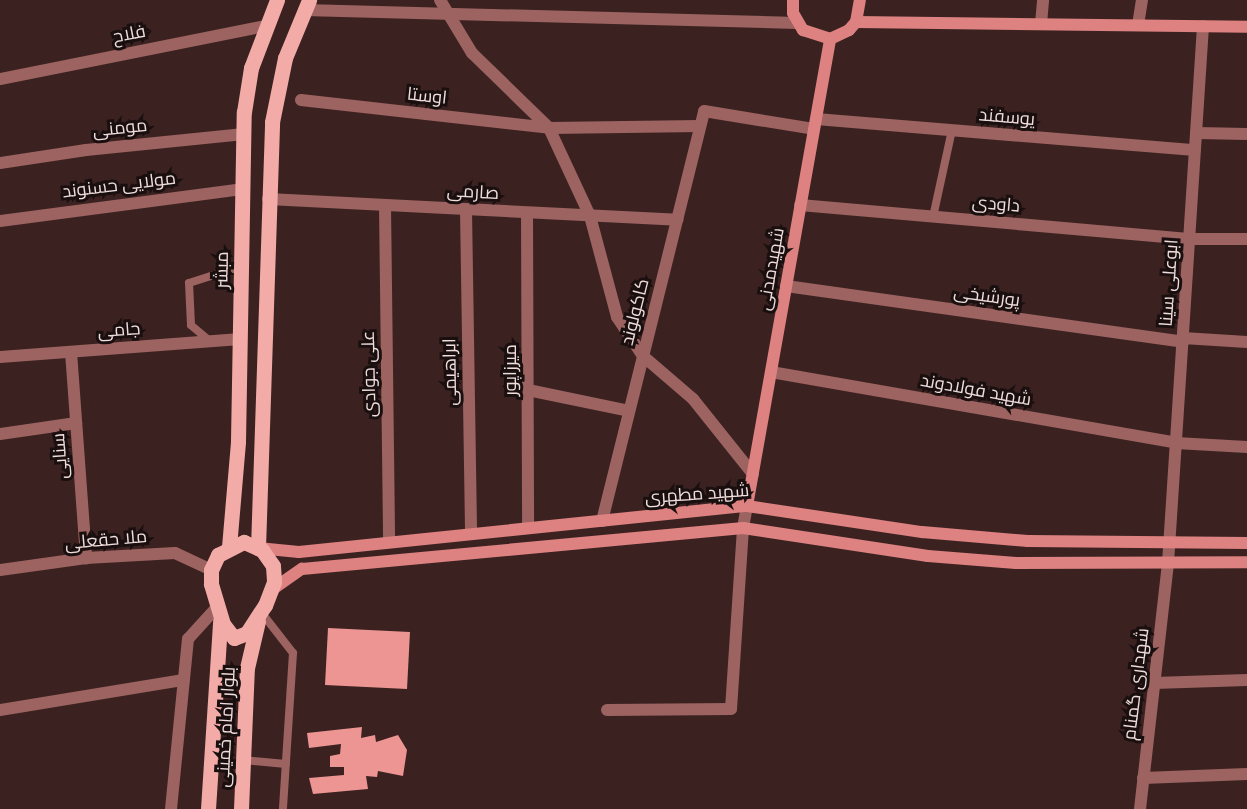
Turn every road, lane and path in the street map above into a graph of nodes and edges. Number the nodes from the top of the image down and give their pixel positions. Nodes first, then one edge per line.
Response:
1 (277, 0) edge
2 (440, 0) edge
3 (793, 0) edge
4 (860, 0) edge
5 (1043, 0) edge
6 (1142, 0) edge
7 (306, 5) edge
8 (450, 14) junction
9 (856, 22) junction
10 (797, 23) junction
11 (1041, 24) junction
12 (1138, 25) junction
13 (266, 26) junction
14 (1203, 26) junction
15 (1247, 27) edge
16 (830, 39) junction
17 (0, 78) edge
18 (301, 100) dead end
19 (704, 111) joint
20 (815, 124) junction
21 (700, 126) junction
22 (549, 128) junction
23 (952, 130) junction
24 (1196, 133) junction
25 (244, 134) junction
26 (1247, 134) edge
27 (1195, 150) junction
28 (0, 163) edge
29 (244, 189) junction
30 (268, 200) junction
31 (386, 205) junction
32 (800, 205) junction
33 (466, 210) junction
34 (527, 213) junction
35 (590, 216) junction
36 (933, 217) junction
37 (677, 220) junction
38 (0, 221) edge
39 (1190, 239) junction
40 (1247, 239) edge
41 (242, 266) junction
42 (786, 286) junction
43 (240, 339) junction
44 (1183, 340) junction
45 (211, 342) junction
46 (1247, 342) edge
47 (71, 352) junction
48 (643, 356) junction
49 (0, 357) edge
50 (771, 372) junction
51 (528, 390) junction
52 (629, 411) junction
53 (76, 423) junction
54 (0, 434) edge
55 (1176, 443) junction
56 (1247, 447) edge
57 (753, 474) junction
58 (747, 506) junction
59 (602, 521) junction
60 (528, 527) junction
61 (743, 528) junction
62 (471, 534) junction
63 (389, 542) junction
64 (1170, 543) junction
65 (1247, 543) edge
66 (229, 547) junction
67 (258, 548) junction
68 (86, 558) junction
69 (1247, 562) edge
70 (1168, 563) junction
71 (0, 570) edge
72 (211, 570) junction
73 (270, 591) junction
74 (219, 610) junction
75 (261, 612) junction
76 (184, 680) junction
77 (1247, 680) edge
78 (1154, 682) junction
79 (0, 710) edge
80 (607, 710) dead end
81 (243, 760) junction
82 (286, 764) junction
83 (1247, 774) edge
84 (1143, 778) junction
85 (171, 809) edge
86 (208, 809) edge
87 (241, 809) edge
88 (283, 809) edge
89 (1140, 809) edge

1 - 13 main road, مبشر
2 - 8 street
3 - 10 main road
4 - 9 main road
5 - 11 street
6 - 12 street
7 - 8 street
7 - 30 main road
8 - 10 street
8 - 22 street
9 - 11 main road
9 - 16 main road
10 - 16 main road
11 - 12 main road
12 - 14 main road
13 - 17 street, فلاح
13 - 25 main road, مبشر
14 - 15 main road
14 - 24 street, ابوعلی سینا
16 - 20 main road, شهیدمدنی
18 - 22 street, اوستا
19 - 20 street, یوسفند
19 - 21 street, کاکولوند
20 - 23 street, یوسفند
20 - 32 main road, شهیدمدنی
21 - 22 street, اوستا
21 - 37 street, کاکولوند
22 - 35 street
23 - 27 street, یوسفند
23 - 36 lane
24 - 26 street
24 - 27 street, ابوعلی سینا
25 - 28 street, مومنی
25 - 29 main road, مبشر
27 - 39 street, ابوعلی سینا
29 - 38 street, مولایی حسنوند
29 - 41 main road, مبشر
30 - 31 street, صارمی
30 - 67 main road
31 - 33 street, صارمی
31 - 63 street, علی جوادی
32 - 36 street, داودی
32 - 42 main road, شهیدمدنی
33 - 34 street, صارمی
33 - 62 street, ابراهیمی
34 - 35 street, صارمی
34 - 51 street, میرزاپور
35 - 37 street, صارمی
35 - 48 street
36 - 39 street, داودی
37 - 48 street, کاکولوند
39 - 40 street, داودی
39 - 44 street, ابوعلی سینا
41 - 43 main road, مبشر
41 - 45 lane
42 - 44 street, پورشیخی
42 - 50 main road, شهیدمدنی
43 - 45 street, جامی
43 - 66 main road, مبشر
44 - 46 street, پورشیخی
44 - 55 street, ابوعلی سینا
45 - 47 street, جامی
47 - 49 street, جامی
47 - 53 street, سنایی
48 - 52 street, کاکولوند
48 - 57 street
50 - 55 street, شهید فولادوند
50 - 57 main road, شهیدمدنی
51 - 52 street
51 - 60 street, میرزاپور
52 - 59 street, کاکولوند
53 - 54 street
53 - 68 street, سنایی
55 - 56 street, شهید فولادوند
55 - 64 street, ابوعلی سینا
57 - 58 main road, شهیدمدنی
58 - 59 main road, شهید مطهری
58 - 61 street
58 - 64 main road, شهید مطهری
59 - 60 main road, شهید مطهری
60 - 62 main road, شهید مطهری
61 - 70 main road, شهید مطهری
61 - 73 main road, شهید مطهری
61 - 80 street
62 - 63 main road, شهید مطهری
63 - 67 main road, شهید مطهری
64 - 65 main road, شهید مطهری
64 - 70 street, شهداری گمنام
66 - 67 main road
66 - 72 main road
67 - 73 main road
68 - 71 street, ملا حقعلی
68 - 72 street, ملا حقعلی
69 - 70 main road, شهید مطهری
70 - 78 street, شهداری گمنام
72 - 74 main road
73 - 75 main road
74 - 75 main road
74 - 76 street
74 - 86 main road, بلوار امام خمینی
75 - 81 main road, بلوار امام خمینی
75 - 82 lane
76 - 79 street
76 - 85 street
77 - 78 street
78 - 84 street, شهداری گمنام
81 - 82 lane
81 - 87 main road, بلوار امام خمینی
82 - 88 lane
83 - 84 street
84 - 89 street, شهداری گمنام

